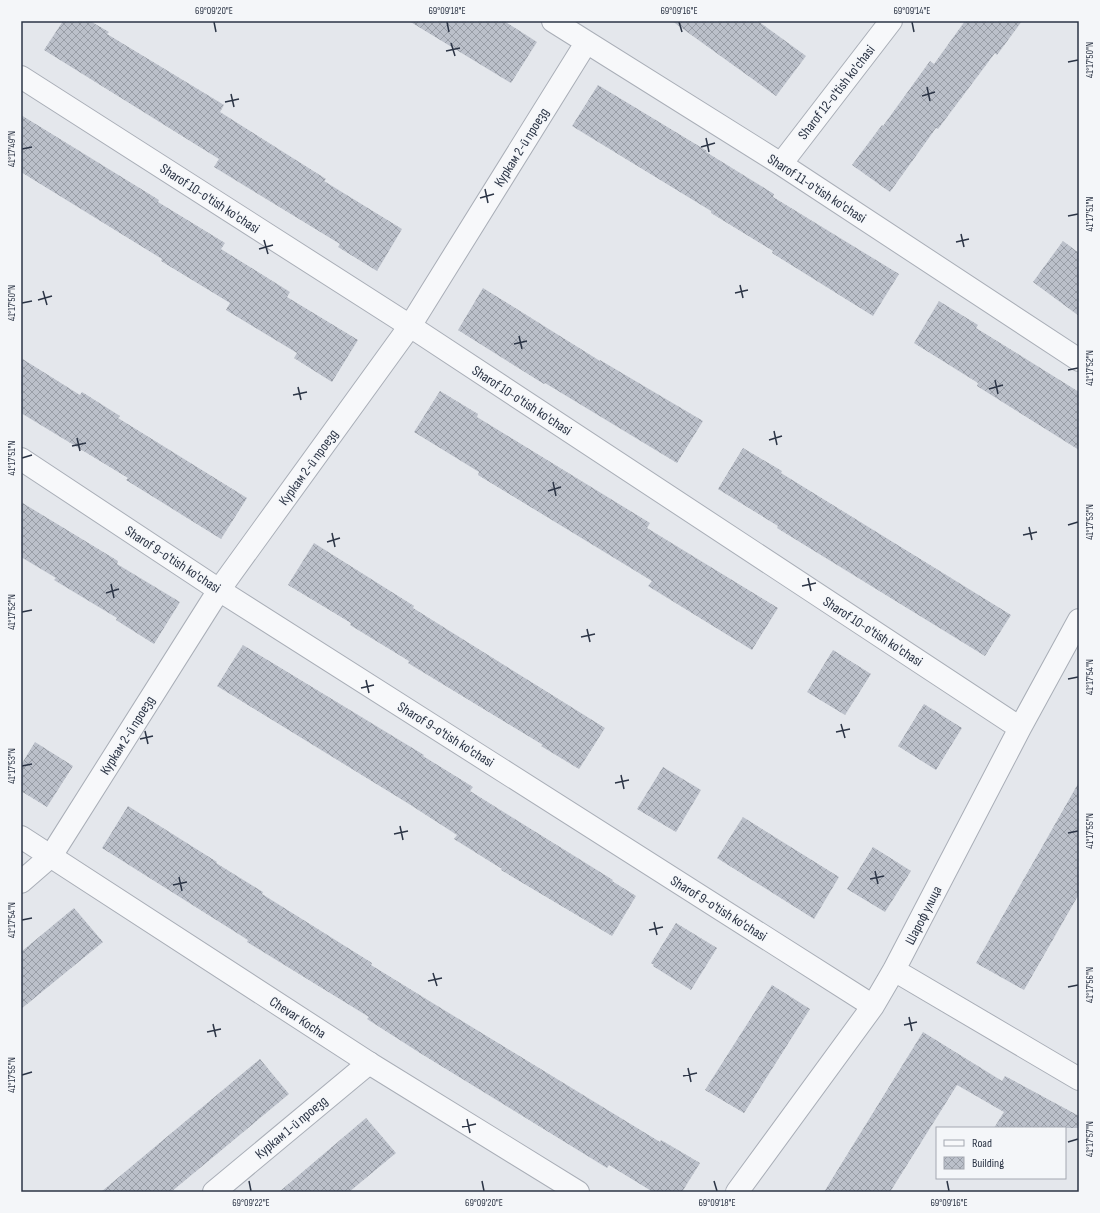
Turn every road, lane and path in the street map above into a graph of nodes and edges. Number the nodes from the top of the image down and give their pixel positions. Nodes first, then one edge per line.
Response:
1 (552, 21) edge
2 (891, 21) edge
3 (586, 43) junction
4 (21, 77) edge
5 (781, 164) junction
6 (410, 326) junction
7 (1079, 360) edge
8 (21, 459) edge
9 (219, 590) junction
10 (1079, 620) edge
11 (1020, 728) junction
12 (21, 837) edge
13 (51, 856) junction
14 (21, 882) edge
15 (894, 970) junction
16 (873, 1006) junction
17 (369, 1063) junction
18 (1079, 1079) edge
19 (214, 1192) edge
20 (578, 1192) edge
21 (737, 1192) edge

1 - 3 street, Sharof 11-o'tish ko'chasi
2 - 5 street, Sharof 12-o'tish ko'chasi
3 - 5 street, Sharof 11-o'tish ko'chasi
3 - 6 street, Куркам 2-й проезд
4 - 6 street, Sharof 10-o'tish ko'chasi
5 - 7 street, Sharof 11-o'tish ko'chasi
6 - 9 street, Куркам 2-й проезд
6 - 11 street, Sharof 10-o'tish ko'chasi
8 - 9 street, Sharof 9-o'tish ko'chasi
9 - 13 street, Куркам 2-й проезд
9 - 16 street, Sharof 9-o'tish ko'chasi
10 - 11 street, Шароф улица
11 - 15 street, Шароф улица
12 - 13 street, Chevar Kocha
13 - 14 street, Куркам 2-й проезд
13 - 17 street, Chevar Kocha
15 - 16 street, Шароф улица
15 - 18 street
16 - 21 street, Шароф улица
17 - 19 street, Куркам 1-й проезд
17 - 20 street, Chevar Kocha

